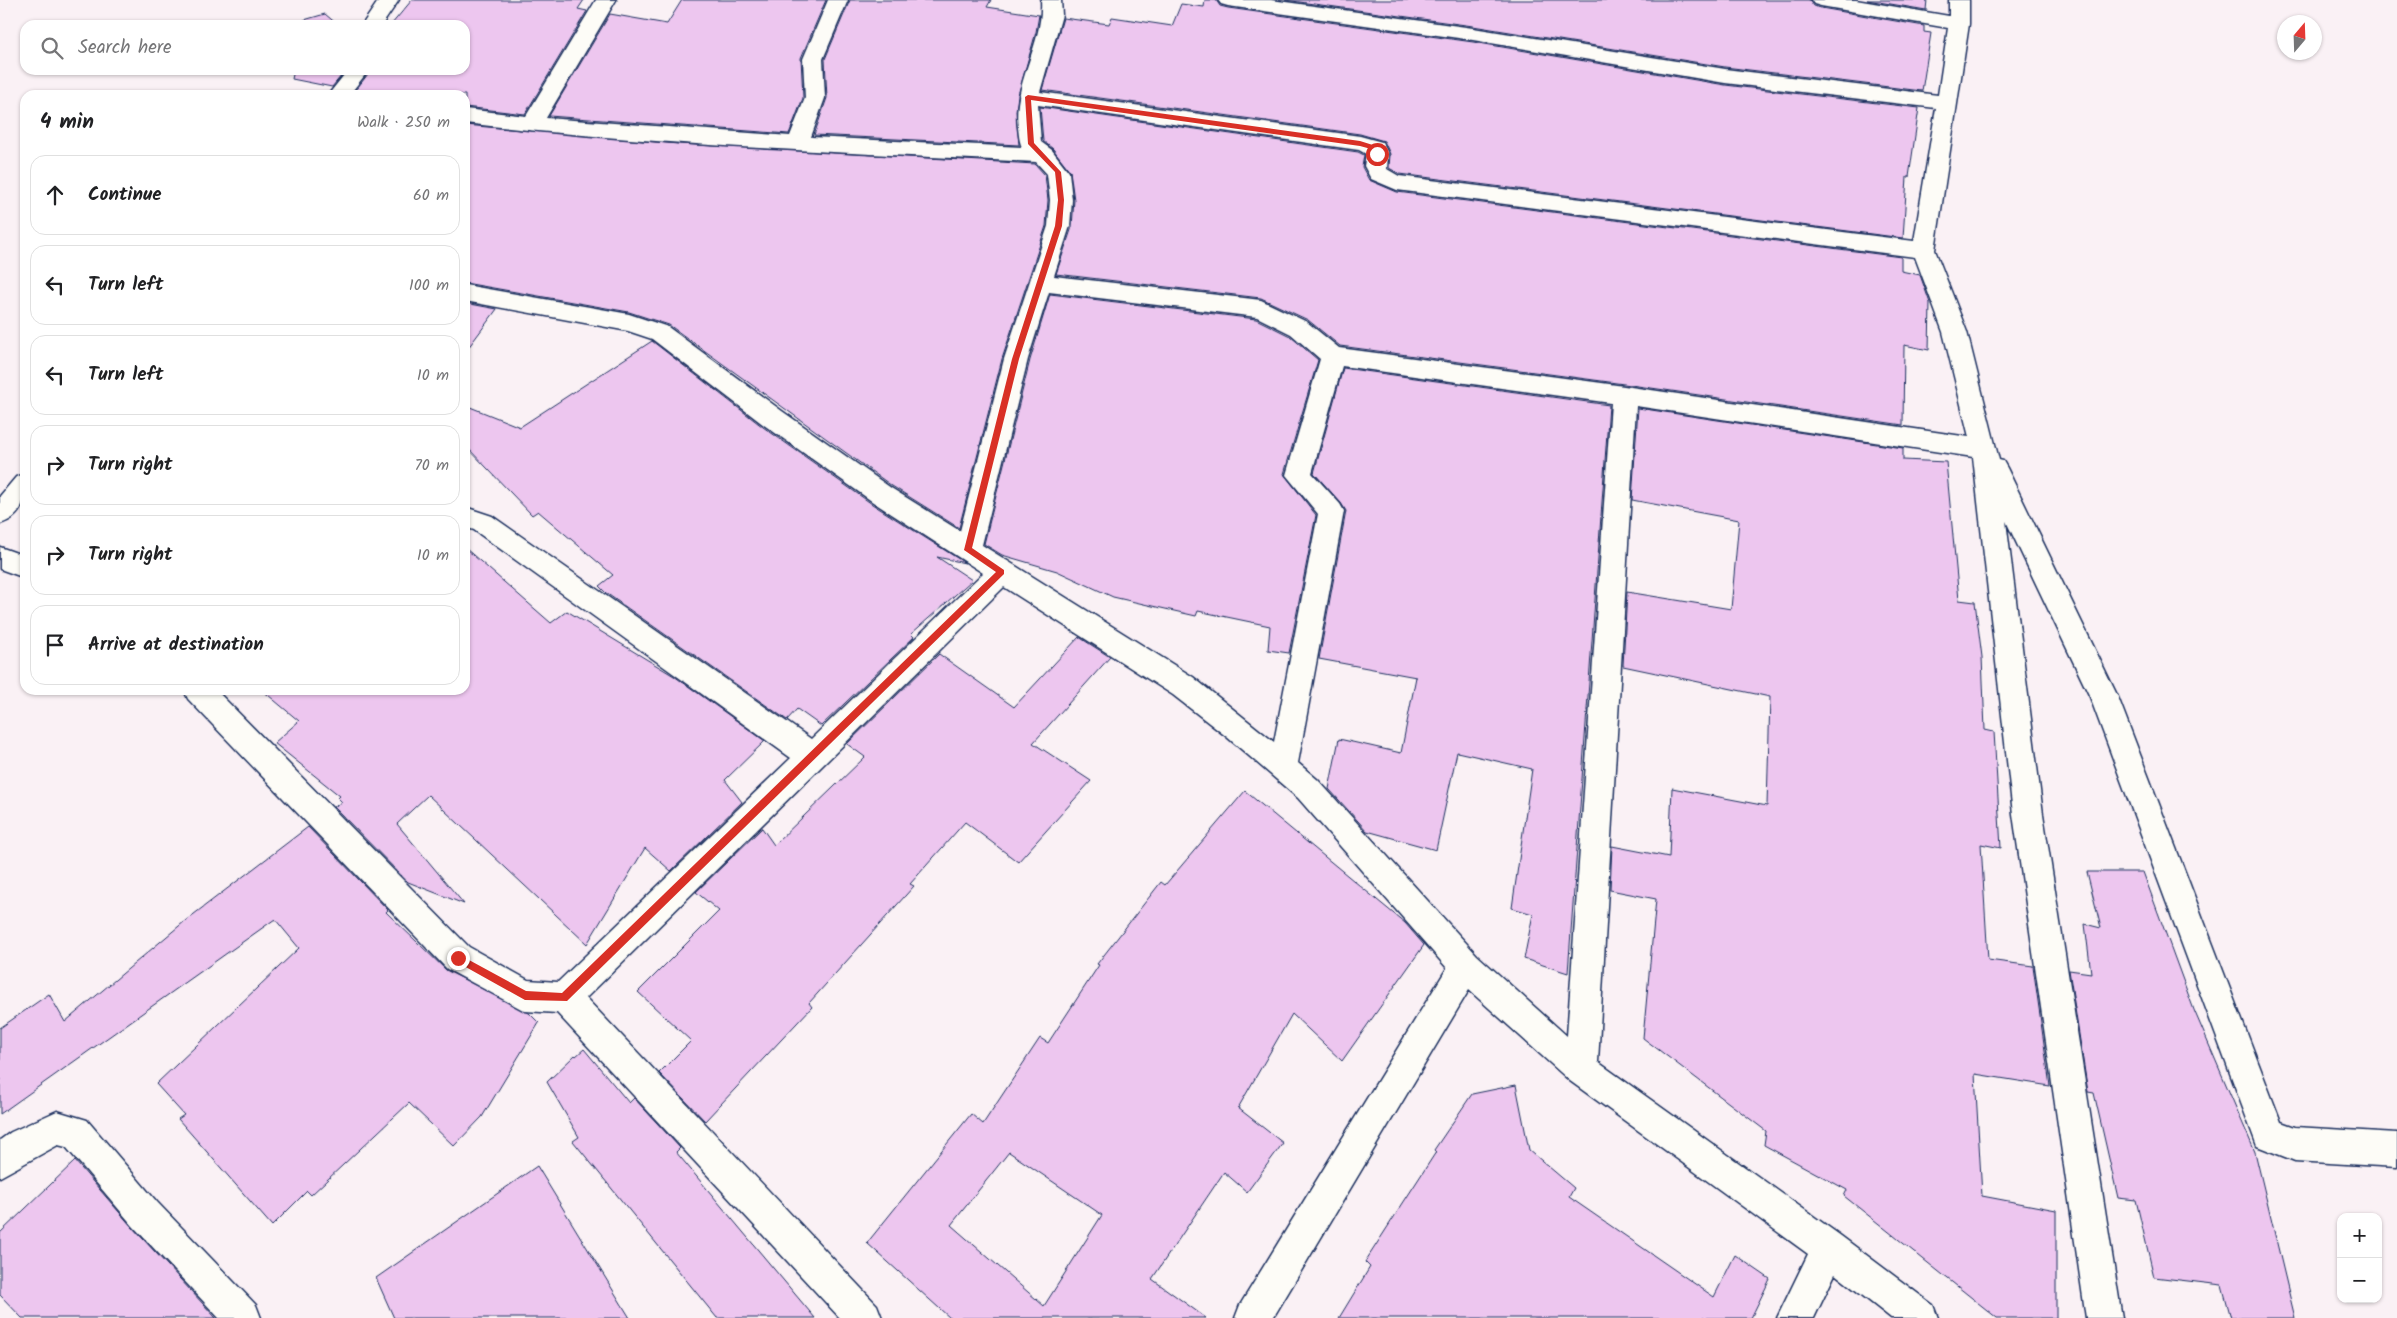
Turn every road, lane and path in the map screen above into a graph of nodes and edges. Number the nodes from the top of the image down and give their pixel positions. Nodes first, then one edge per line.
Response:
1 (389, 0) edge
2 (606, 0) edge
3 (838, 0) edge
4 (1051, 0) edge
5 (1228, 0) edge
6 (1821, 0) edge
7 (1959, 0) edge
8 (375, 20) edge
9 (1959, 24) junction
10 (354, 75) edge
11 (342, 90) edge
12 (1028, 97) junction
13 (1947, 103) junction
14 (470, 117) edge
15 (531, 124) junction
16 (798, 143) junction
17 (1044, 155) junction
18 (1924, 250) junction
19 (1040, 283) junction
20 (470, 294) edge
21 (1333, 356) junction
22 (1624, 395) junction
23 (1985, 449) junction
24 (20, 490) edge
25 (0, 514) edge
26 (470, 519) edge
27 (968, 550) junction
28 (0, 558) edge
29 (20, 565) edge
30 (1002, 572) junction
31 (203, 695) edge
32 (812, 756) junction
33 (1283, 767) junction
34 (1466, 966) junction
35 (564, 998) junction
36 (1581, 1070) junction
37 (2397, 1150) edge
38 (0, 1160) edge
39 (1829, 1248) junction
40 (243, 1318) edge
41 (864, 1318) edge
42 (1253, 1318) edge
43 (1795, 1318) edge
44 (1920, 1318) edge
45 (2104, 1318) edge

1 - 8 street
2 - 15 street
3 - 16 street
4 - 12 street
5 - 13 street
6 - 9 street
7 - 9 street
9 - 13 street
10 - 11 street
12 - 17 street
12 - 18 street
13 - 18 street
14 - 15 street
15 - 16 street
16 - 17 street
17 - 19 street
18 - 23 street
19 - 21 street
19 - 27 street
20 - 27 street
21 - 22 street
21 - 33 street
22 - 23 street
22 - 36 street
23 - 37 street
23 - 45 street
24 - 25 street
26 - 32 street
27 - 30 street
28 - 29 street
30 - 32 street
30 - 33 street
31 - 35 street
32 - 35 street
33 - 34 street
34 - 36 street
34 - 42 street
35 - 41 street
36 - 39 street
38 - 40 street
39 - 43 street
39 - 44 street

